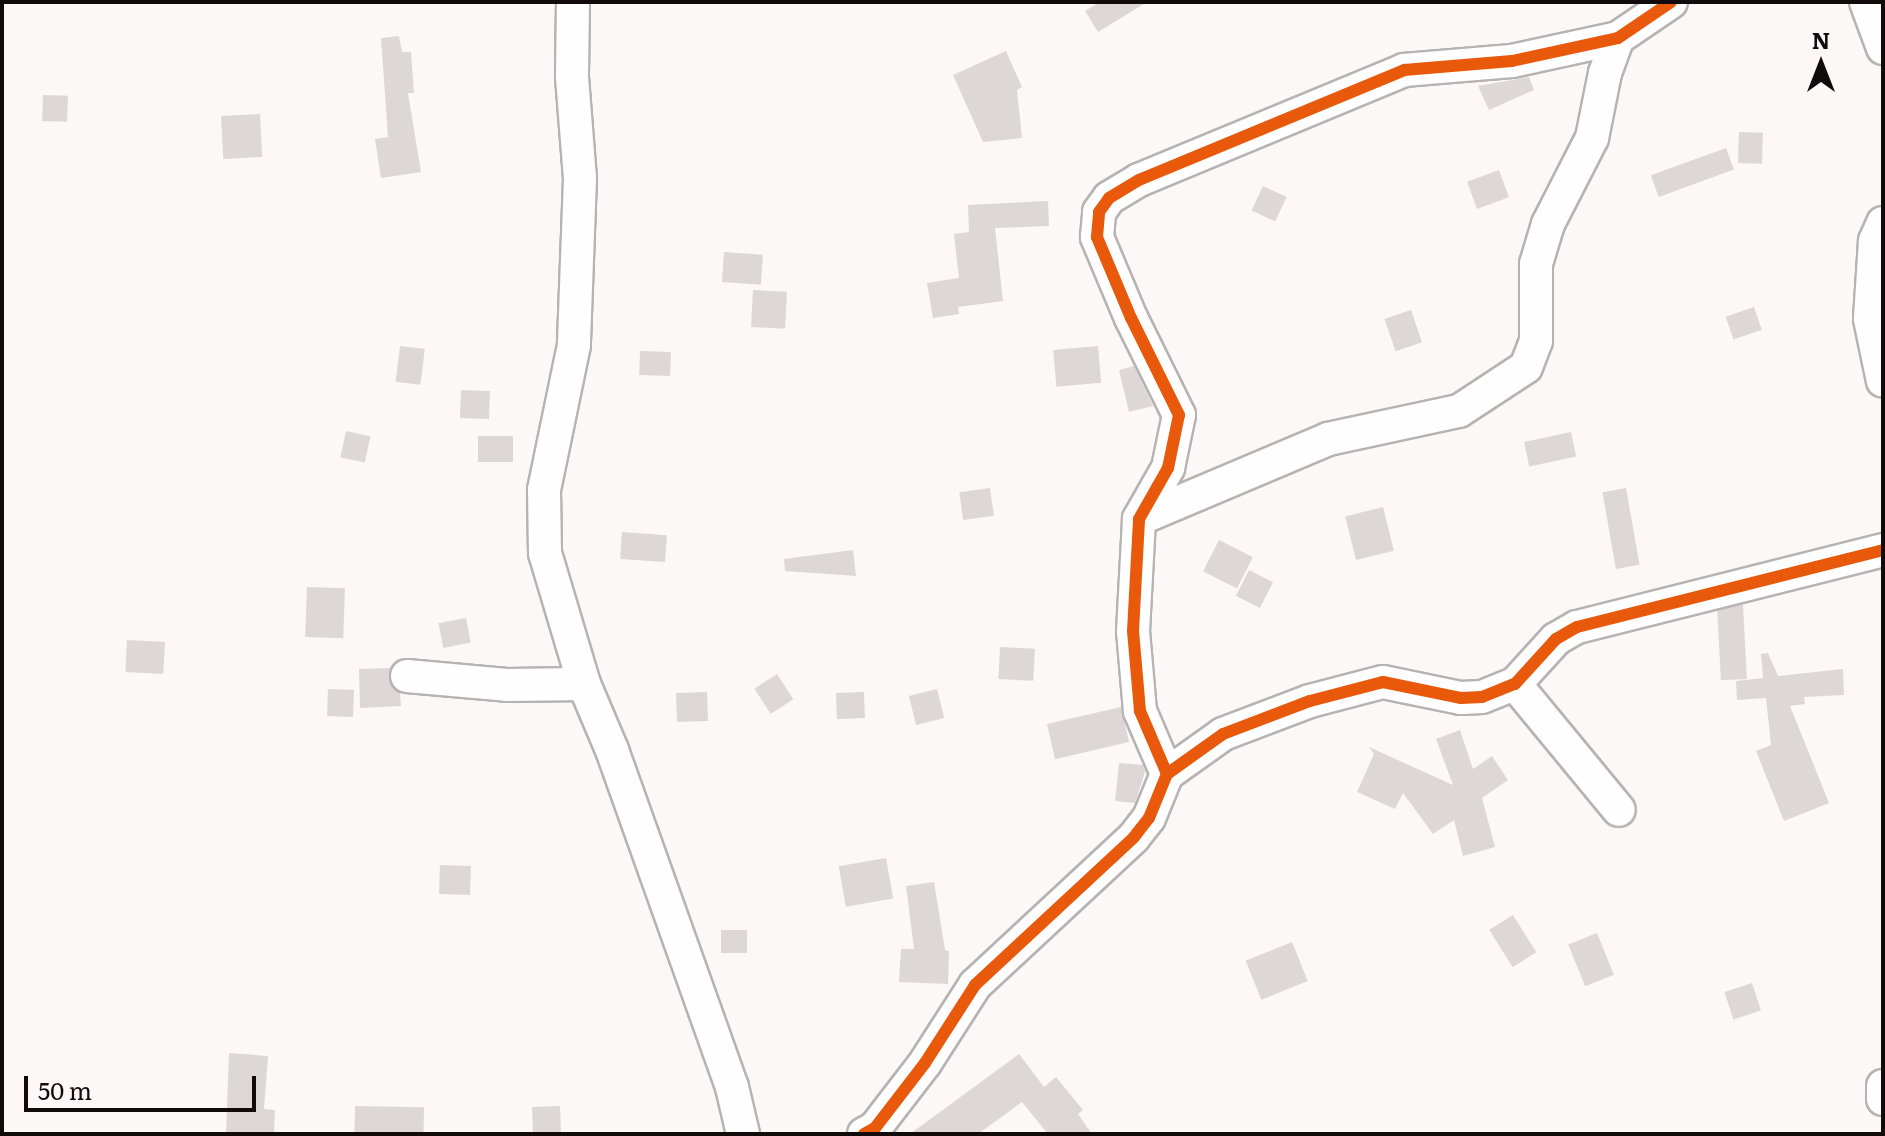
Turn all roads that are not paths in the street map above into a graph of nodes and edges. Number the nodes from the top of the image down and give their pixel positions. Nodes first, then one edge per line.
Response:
1 (573, 2) edge
2 (1671, 2) edge
3 (1866, 2) edge
4 (1618, 38) junction
5 (1883, 48) edge
6 (1883, 223) edge
7 (1883, 381) edge
8 (1139, 519) junction
9 (1883, 550) edge
10 (407, 676) dead end
11 (584, 684) junction
12 (1515, 684) junction
13 (1167, 774) junction
14 (1619, 810) dead end
15 (1883, 1086) edge
16 (1883, 1099) edge
17 (743, 1134) edge
18 (864, 1134) edge

1 - 11 street
2 - 4 street
3 - 5 street
4 - 8 street
4 - 8 street
6 - 7 street
8 - 13 street
9 - 12 street
10 - 11 street
11 - 17 street
12 - 13 street
12 - 14 street
13 - 18 street
15 - 16 street

